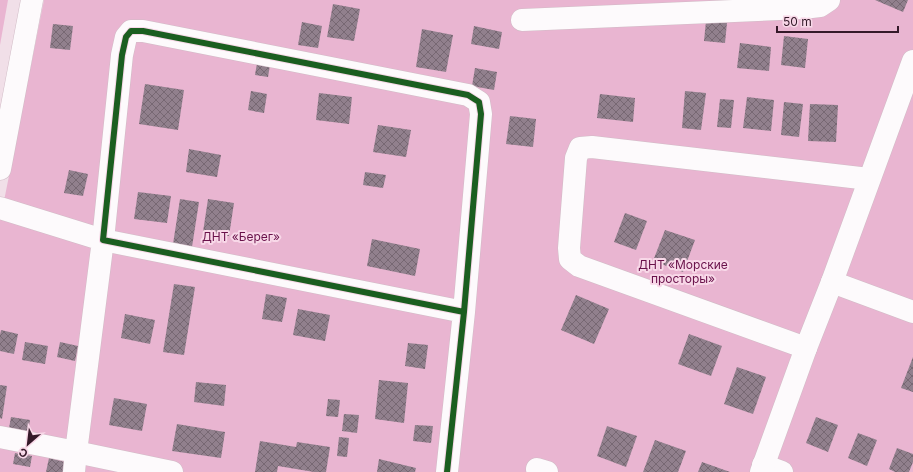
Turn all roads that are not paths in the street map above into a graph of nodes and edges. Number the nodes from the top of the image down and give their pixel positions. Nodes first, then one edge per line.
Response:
1 (32, 0) edge
2 (828, 0) edge
3 (522, 20) dead end
4 (913, 61) edge
5 (907, 94) edge
6 (0, 169) edge
7 (869, 179) junction
8 (0, 208) edge
9 (103, 240) junction
10 (832, 282) junction
11 (464, 312) junction
12 (913, 312) edge
13 (806, 348) junction
14 (0, 437) edge
15 (75, 462) edge
16 (769, 470) edge
17 (172, 472) edge
18 (447, 472) edge

1 - 6 street
2 - 3 street
4 - 5 street
5 - 7 street
7 - 10 street
7 - 13 street
8 - 9 street
9 - 11 street
9 - 11 street
9 - 15 street
10 - 12 street
10 - 13 street
11 - 18 street
13 - 16 street
14 - 15 street
15 - 17 street

